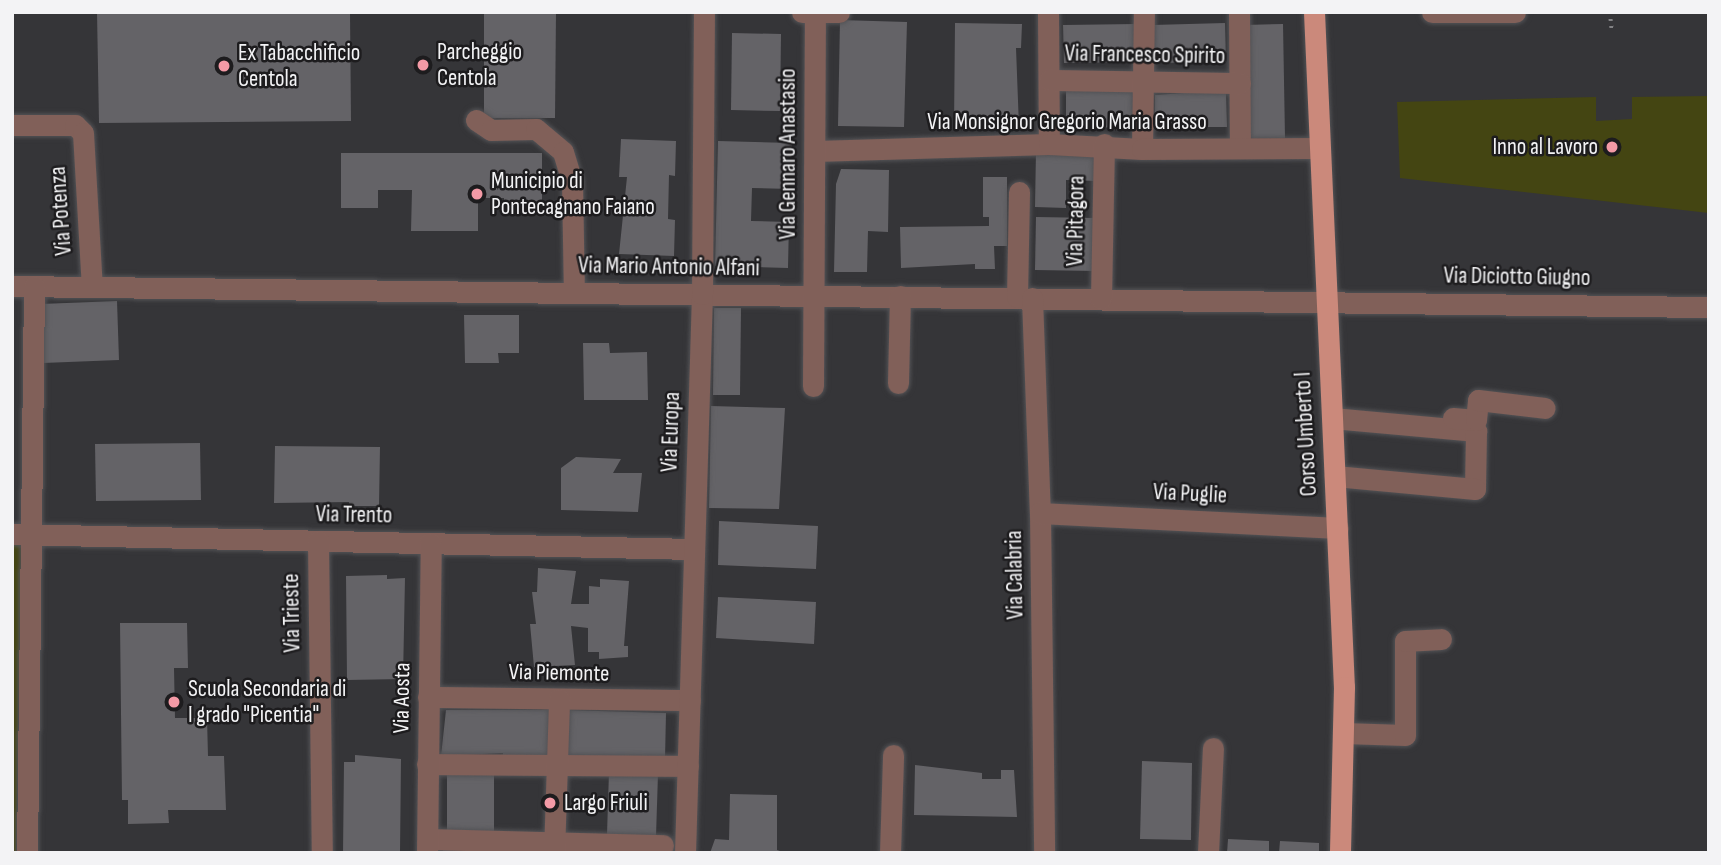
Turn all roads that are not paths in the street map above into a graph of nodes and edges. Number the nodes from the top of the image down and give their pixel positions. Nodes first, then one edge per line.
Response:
1 (704, 12) edge
2 (801, 12) edge
3 (815, 12) edge
4 (839, 12) edge
5 (1048, 12) edge
6 (1144, 12) edge
7 (1239, 12) edge
8 (1314, 12) edge
9 (1432, 12) edge
10 (1515, 12) edge
11 (1048, 80) junction
12 (1143, 81) junction
13 (1240, 83) junction
14 (476, 120) dead end
15 (12, 125) edge
16 (1049, 144) junction
17 (1104, 144) junction
18 (1240, 148) junction
19 (1319, 148) junction
20 (1142, 149) junction
21 (814, 151) junction
22 (1019, 192) dead end
23 (12, 286) edge
24 (34, 286) junction
25 (92, 287) junction
26 (574, 292) junction
27 (702, 294) junction
28 (814, 295) junction
29 (900, 296) junction
30 (1024, 298) junction
31 (1101, 299) junction
32 (1325, 301) junction
33 (1709, 307) edge
34 (898, 383) dead end
35 (813, 386) dead end
36 (1545, 408) dead end
37 (1332, 418) junction
38 (1408, 425) junction
39 (1335, 476) junction
40 (1040, 513) junction
41 (1338, 528) junction
42 (22, 534) edge
43 (318, 541) junction
44 (431, 544) junction
45 (694, 549) junction
46 (1441, 639) dead end
47 (428, 697) junction
48 (559, 699) junction
49 (690, 700) junction
50 (1343, 733) junction
51 (1213, 748) dead end
52 (893, 755) dead end
53 (561, 762) junction
54 (427, 764) junction
55 (688, 766) junction
56 (663, 845) dead end
57 (427, 846) edge
58 (554, 848) edge
59 (27, 853) edge
60 (321, 853) edge
61 (685, 853) edge
62 (890, 853) edge
63 (1044, 853) edge
64 (1208, 853) edge
65 (1340, 853) edge

1 - 27 street, Via Europa
2 - 3 street
3 - 4 street
3 - 21 street, Via Gennaro Anastasio
5 - 11 street
6 - 12 street
7 - 13 street
8 - 19 main road, Corso Umberto I
9 - 10 street
11 - 12 street, Via Francesco Spirito
11 - 16 street
12 - 13 street, Via Francesco Spirito
12 - 20 street
13 - 18 street
14 - 26 street
15 - 25 street, Via Potenza
16 - 17 street, Via Monsignor Gregorio Maria Grasso
16 - 21 street, Via Monsignor Gregorio Maria Grasso
17 - 20 street, Via Monsignor Gregorio Maria Grasso
17 - 31 street, Via Pitagora
18 - 19 street, Via Monsignor Gregorio Maria Grasso
18 - 20 street, Via Monsignor Gregorio Maria Grasso
19 - 32 main road, Corso Umberto I
21 - 28 street, Via Gennaro Anastasio
22 - 30 street, Via Calabria
23 - 24 street, Via Mario Antonio Alfani
24 - 25 street, Via Mario Antonio Alfani
24 - 42 street
25 - 26 street, Via Mario Antonio Alfani
26 - 27 street, Via Mario Antonio Alfani
27 - 28 street, Via Mario Antonio Alfani
27 - 45 street, Via Europa
28 - 29 street, Via Mario Antonio Alfani
28 - 35 street, Via Gennaro Anastasio
29 - 30 street, Via Mario Antonio Alfani
29 - 34 street
30 - 31 street, Via Mario Antonio Alfani
30 - 40 street, Via Calabria
31 - 32 street, Via Mario Antonio Alfani
32 - 33 street, Via Diciotto Giugno
32 - 37 main road, Corso Umberto I
36 - 38 street
37 - 38 street
37 - 39 main road, Corso Umberto I
38 - 39 street
39 - 41 main road, Corso Umberto I
40 - 41 street, Via Puglie
40 - 63 street, Via Calabria
41 - 50 main road, Corso Umberto I
42 - 43 street, Via Trento
42 - 59 street
43 - 44 street, Via Trento
43 - 60 street, Via Trieste
44 - 45 street, Via Trento
44 - 47 street, Via Aosta
45 - 49 street, Via Europa
46 - 50 street
47 - 48 street, Via Piemonte
47 - 54 street, Via Aosta
48 - 49 street, Via Piemonte
48 - 53 street
49 - 55 street, Via Europa
50 - 65 main road, Corso Umberto I
51 - 64 street
52 - 62 street
53 - 54 street
53 - 55 street
53 - 58 street
54 - 57 street, Via Aosta
55 - 61 street, Via Europa
56 - 58 street
57 - 58 street

